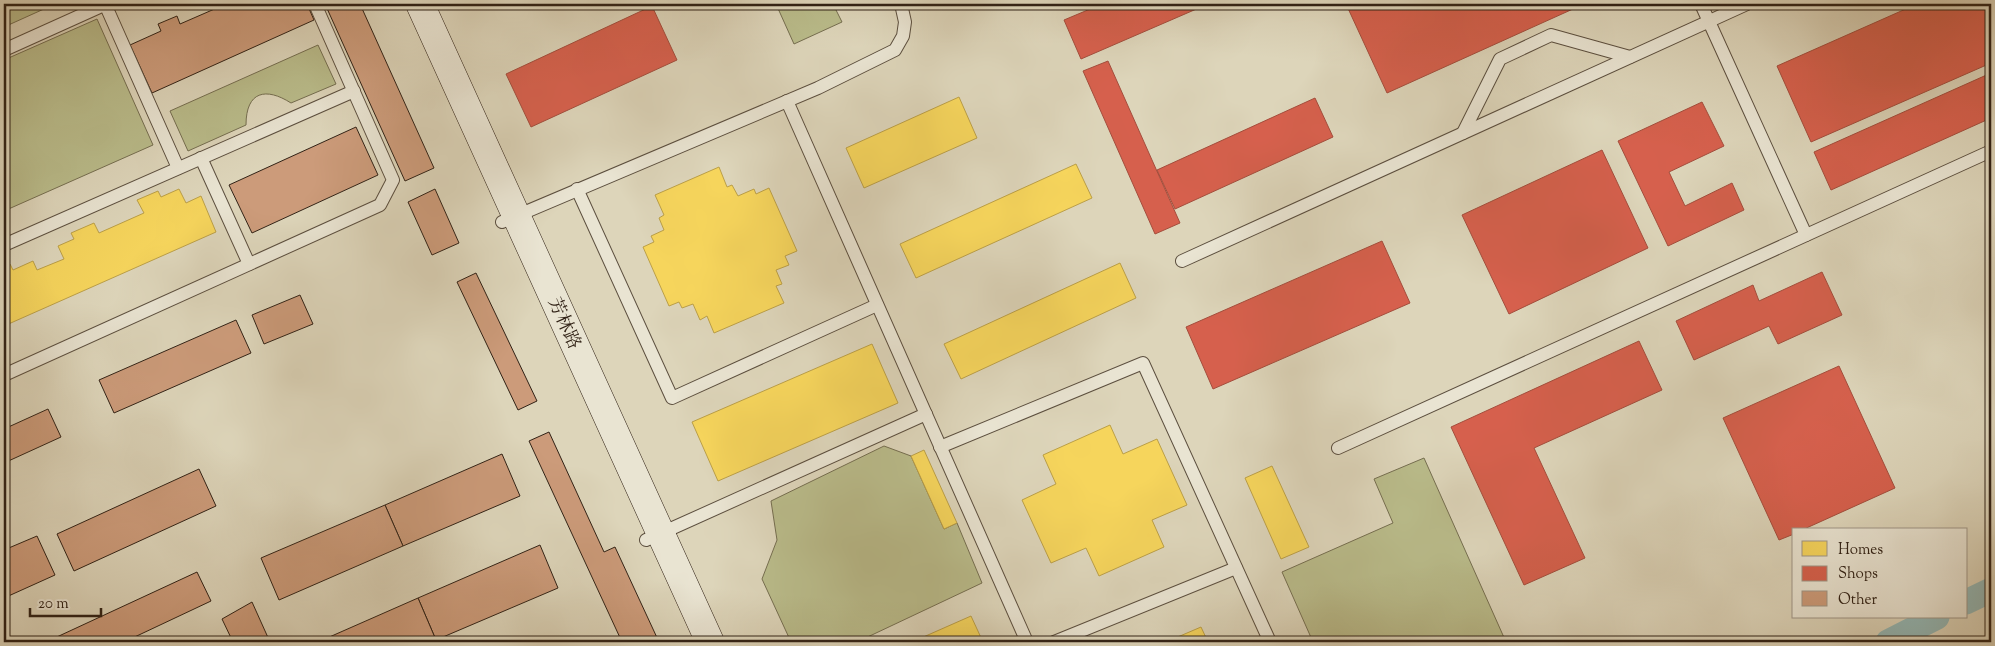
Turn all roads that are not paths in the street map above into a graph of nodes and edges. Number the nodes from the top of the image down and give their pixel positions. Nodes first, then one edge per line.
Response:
1 (106, 4) edge
2 (315, 4) edge
3 (403, 4) edge
4 (420, 4) edge
5 (901, 4) edge
6 (1701, 4) edge
7 (1747, 4) edge
8 (1709, 21) junction
9 (4, 50) edge
10 (1630, 57) junction
11 (354, 91) junction
12 (787, 101) junction
13 (1463, 133) junction
14 (1991, 151) edge
15 (201, 158) junction
16 (178, 168) junction
17 (577, 189) junction
18 (509, 218) junction
19 (1806, 235) junction
20 (4, 245) edge
21 (1182, 261) dead end
22 (249, 264) junction
23 (877, 305) junction
24 (4, 375) edge
25 (926, 414) junction
26 (940, 447) junction
27 (1338, 448) dead end
28 (653, 536) junction
29 (1236, 568) junction
30 (693, 642) edge
31 (710, 642) edge
32 (1027, 642) edge
33 (1054, 642) edge
34 (1270, 642) edge

1 - 9 lane
1 - 16 lane
2 - 11 lane
3 - 18 street, 芳林路
4 - 18 street, 芳林路
5 - 12 lane
6 - 8 lane
7 - 8 lane
8 - 10 lane
8 - 19 lane
10 - 13 lane
10 - 13 lane
11 - 15 lane
11 - 22 lane
12 - 17 lane
12 - 23 lane
13 - 21 lane
14 - 19 lane
15 - 16 lane
15 - 22 lane
16 - 20 lane
17 - 18 lane
17 - 23 lane
18 - 28 street, 芳林路
19 - 27 lane
22 - 24 lane
23 - 25 lane
25 - 26 lane
25 - 28 lane
26 - 29 lane
26 - 32 lane
28 - 30 street, 芳林路
28 - 31 street, 芳林路
29 - 33 lane
29 - 34 lane

